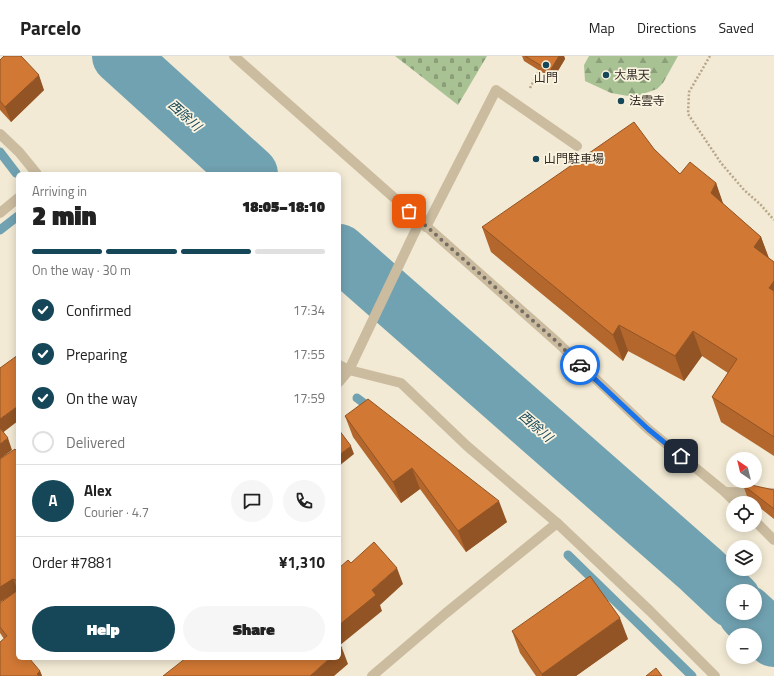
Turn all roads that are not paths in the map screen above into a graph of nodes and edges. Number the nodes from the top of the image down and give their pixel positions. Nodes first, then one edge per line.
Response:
1 (234, 56) edge
2 (0, 134) edge
3 (577, 146) dead end
4 (34, 172) edge
5 (16, 200) edge
6 (0, 212) edge
7 (423, 224) junction
8 (341, 366) edge
9 (349, 370) junction
10 (341, 380) edge
11 (725, 492) junction
12 (774, 493) edge
13 (729, 496) edge
14 (557, 524) junction
15 (762, 529) edge
16 (774, 540) edge
17 (372, 676) edge
18 (715, 676) edge

1 - 7 street
2 - 4 street
3 - 7 street
5 - 6 street
7 - 9 street
7 - 11 street
8 - 9 street
9 - 10 street
9 - 14 street
11 - 12 street
11 - 13 street
14 - 17 street
14 - 18 street
15 - 16 street

